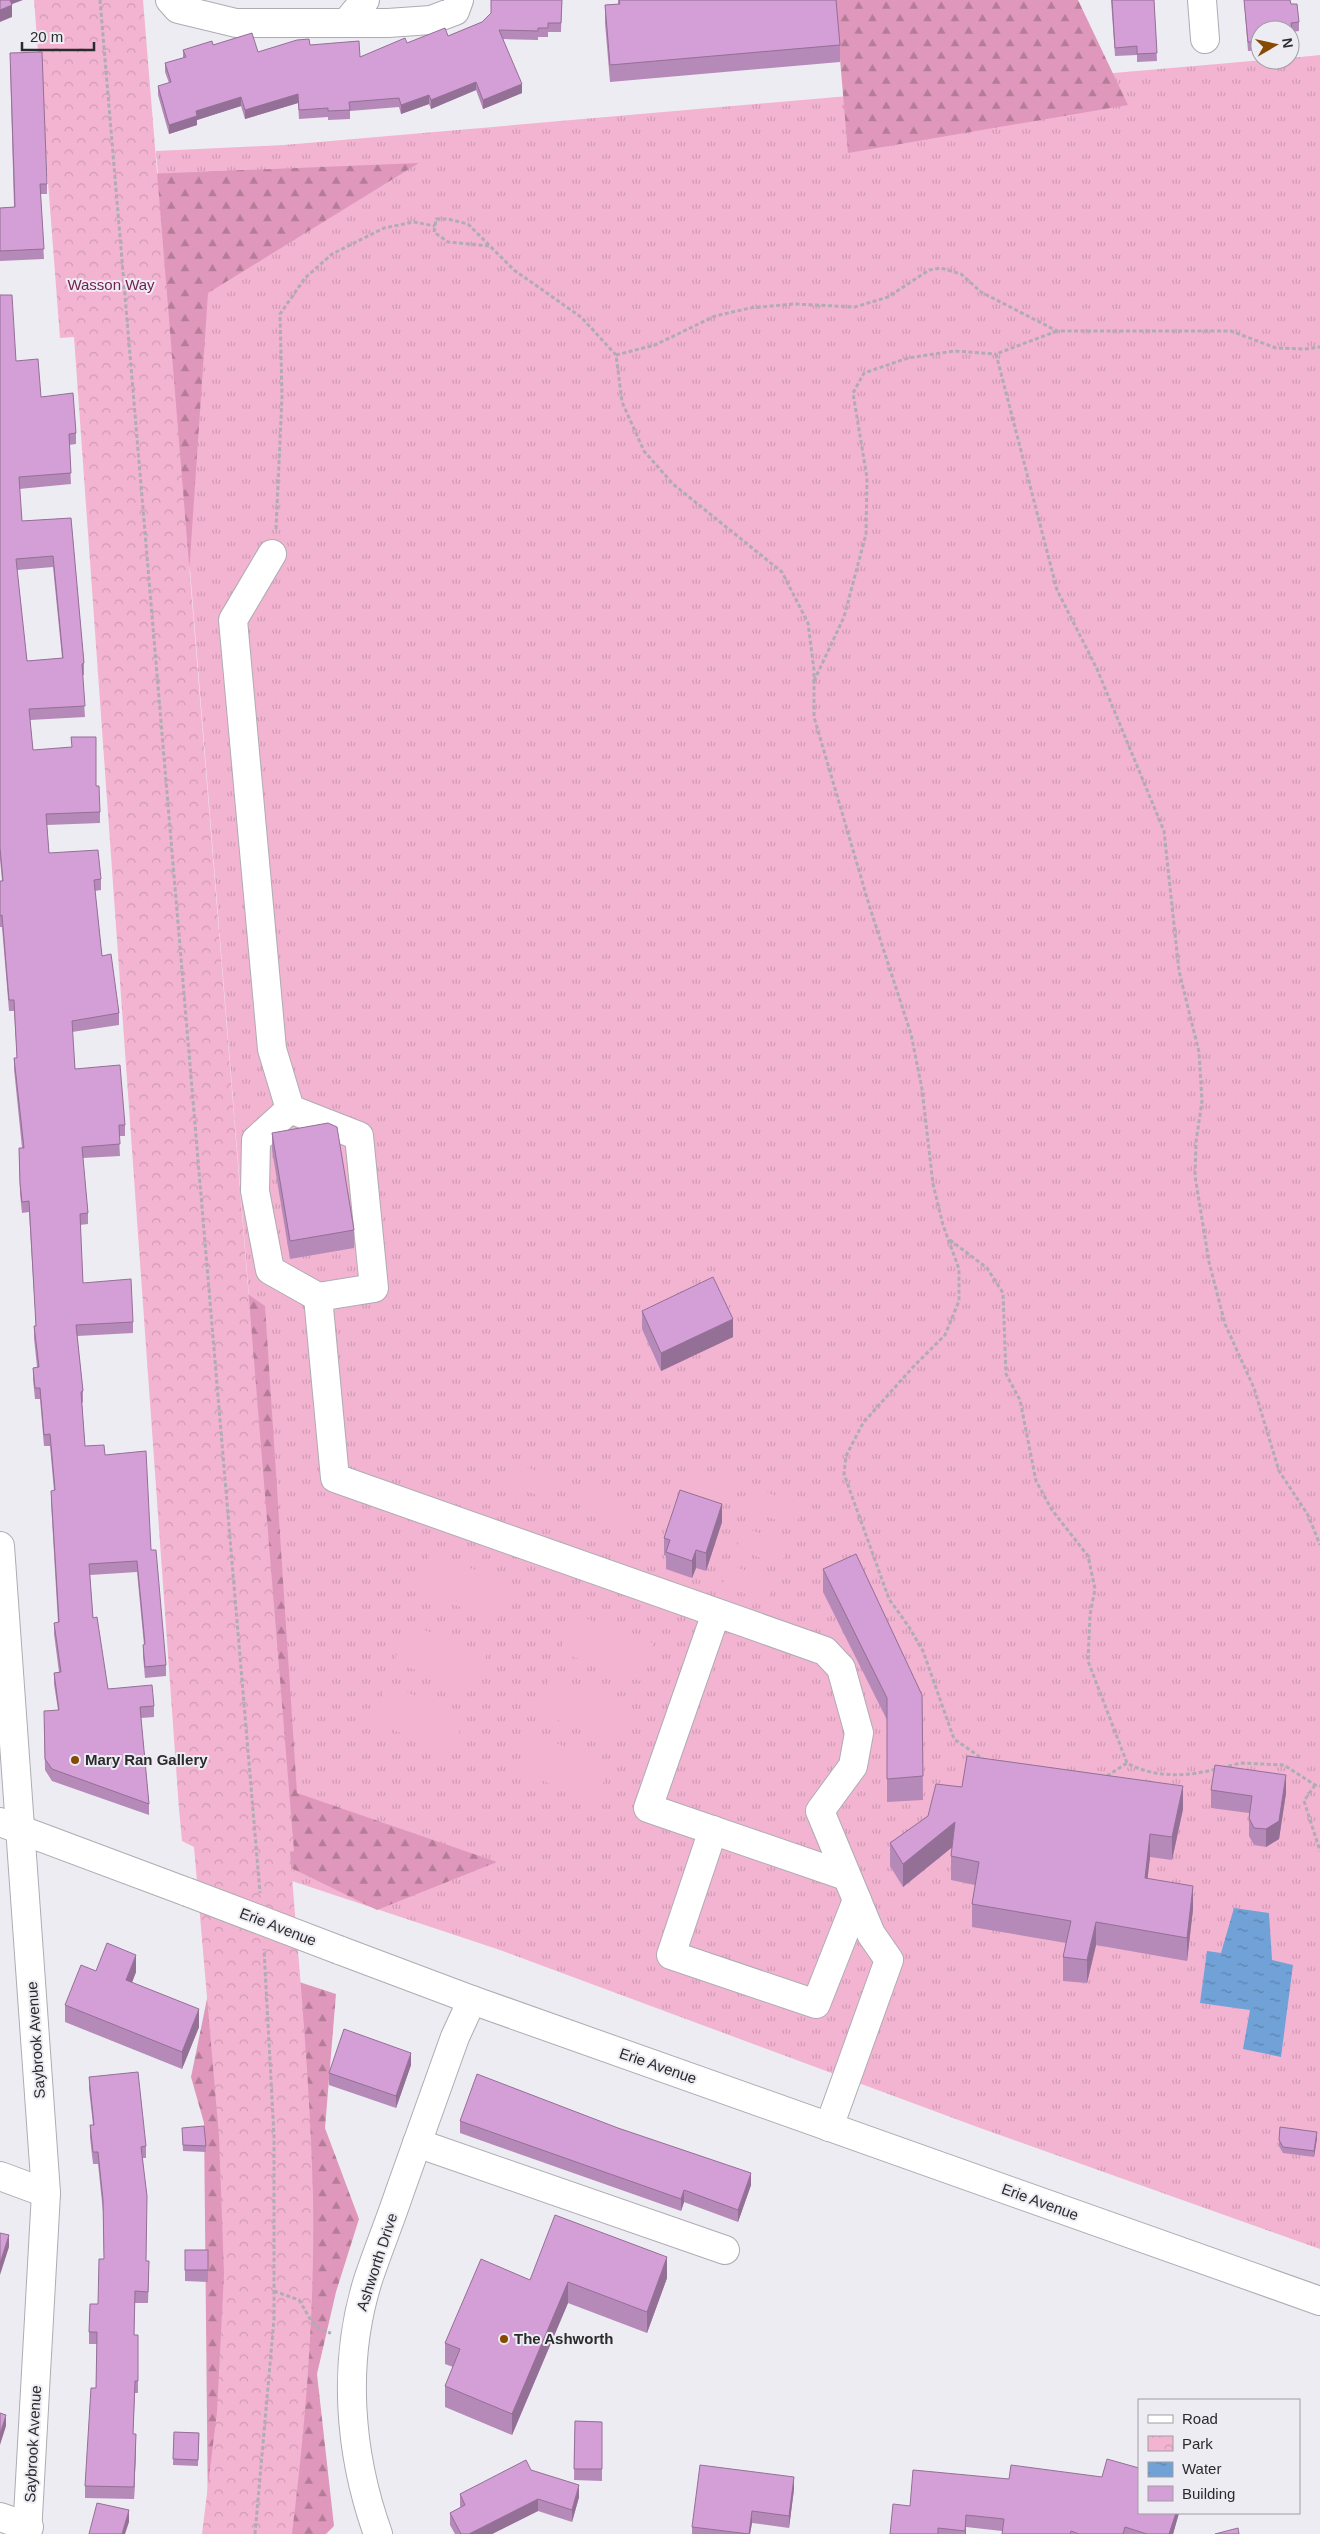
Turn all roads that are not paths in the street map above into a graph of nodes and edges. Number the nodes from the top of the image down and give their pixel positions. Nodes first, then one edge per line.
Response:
1 (170, 0) edge
2 (365, 0) edge
3 (459, 0) edge
4 (1202, 0) edge
5 (346, 23) junction
6 (1205, 39) dead end
7 (272, 554) road end
8 (290, 1109) junction
9 (318, 1297) junction
10 (0, 1546) edge
11 (716, 1613) junction
12 (11, 1826) edge
13 (713, 1830) junction
14 (852, 1888) junction
15 (472, 2000) junction
16 (829, 2127) junction
17 (417, 2143) junction
18 (0, 2176) edge
19 (46, 2193) junction
20 (725, 2250) dead end
21 (1320, 2301) edge
22 (0, 2517) edge
23 (28, 2531) edge
24 (378, 2534) edge

1 - 5 street
2 - 5 street
3 - 5 street
4 - 6 street
7 - 8 street
8 - 9 street
8 - 9 street
9 - 11 street
10 - 12 street, Saybrook Avenue
11 - 13 street
11 - 14 street
12 - 15 street, Erie Avenue, bridge
12 - 19 street, Saybrook Avenue
13 - 14 street
13 - 14 street
14 - 16 street
15 - 16 street, Erie Avenue
15 - 17 street, Ashworth Drive
16 - 21 street, Erie Avenue
17 - 20 street
17 - 24 street, Ashworth Drive
18 - 19 street
19 - 23 street, Saybrook Avenue
22 - 23 street

